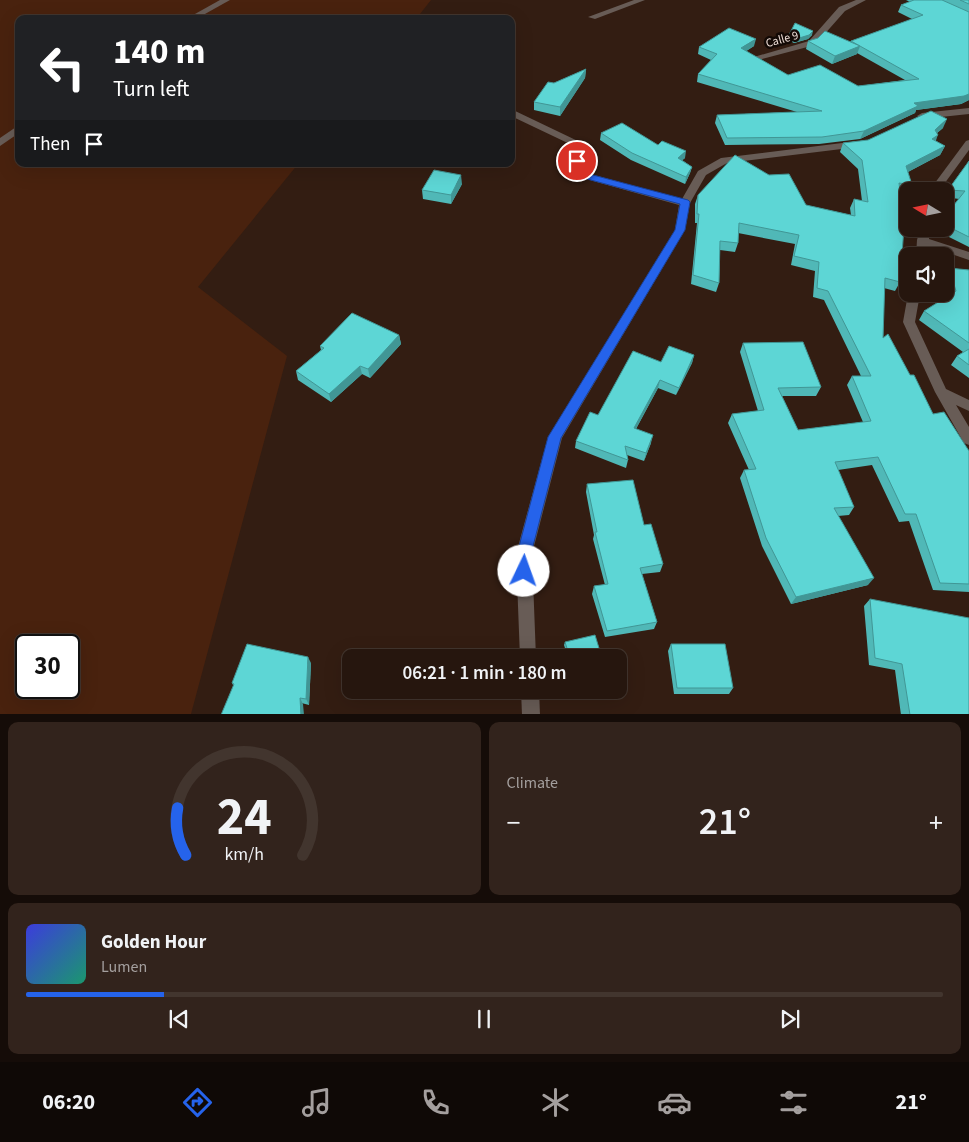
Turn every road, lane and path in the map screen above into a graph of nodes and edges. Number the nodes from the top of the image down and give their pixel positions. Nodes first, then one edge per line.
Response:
1 (226, 0) edge
2 (641, 0) edge
3 (862, 0) edge
4 (198, 15) edge
5 (592, 17) dead end
6 (751, 59) edge
7 (969, 111) edge
8 (515, 114) edge
9 (916, 118) edge
10 (15, 131) edge
11 (872, 139) edge
12 (0, 143) edge
13 (969, 143) edge
14 (941, 182) edge
15 (685, 202) junction
16 (922, 240) joint
17 (922, 247) edge
18 (969, 256) edge
19 (913, 302) edge
20 (941, 392) junction
21 (969, 406) edge
22 (969, 439) edge
23 (528, 649) edge
24 (530, 699) edge
25 (531, 714) edge

1 - 4 street
2 - 5 street
3 - 6 street, Calle 9
7 - 9 street
8 - 15 street
10 - 12 street
11 - 15 street
13 - 14 street
15 - 23 street
16 - 17 street
16 - 18 street
19 - 20 street
20 - 21 street
20 - 22 street
24 - 25 street

